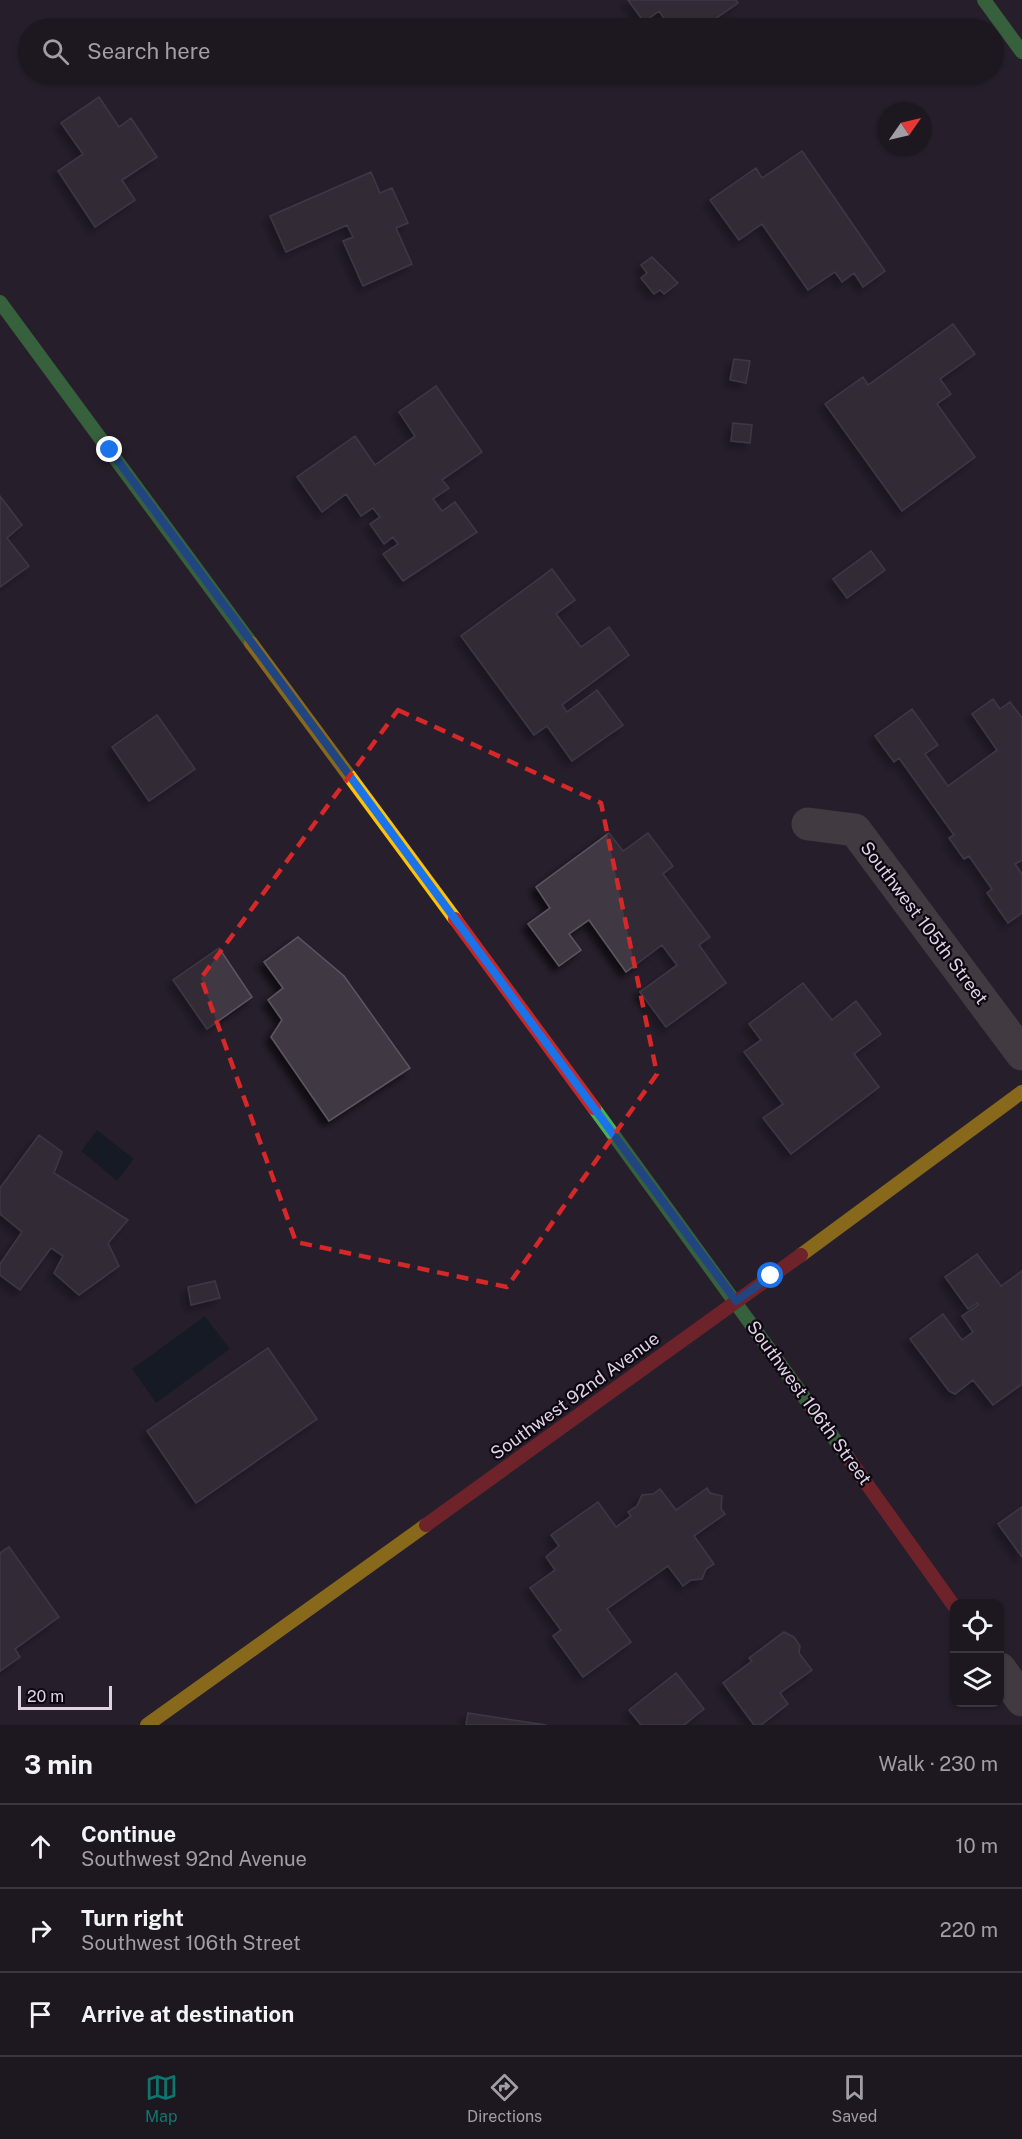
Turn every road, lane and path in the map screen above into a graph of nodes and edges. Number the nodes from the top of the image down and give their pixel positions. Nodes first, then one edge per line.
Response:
1 (984, 0) edge
2 (997, 18) edge
3 (1004, 27) edge
4 (1022, 52) edge
5 (0, 302) edge
6 (808, 824) dead end
7 (1022, 1054) edge
8 (1022, 1092) edge
9 (736, 1301) junction
10 (950, 1599) edge
11 (1004, 1676) edge
12 (1022, 1700) edge
13 (147, 1725) edge

1 - 2 street
3 - 4 street
5 - 9 street, Southwest 106th Street
6 - 7 street, Southwest 105th Street
8 - 9 street, Southwest 92nd Avenue
9 - 10 street, Southwest 106th Street
9 - 13 street, Southwest 92nd Avenue
11 - 12 street

